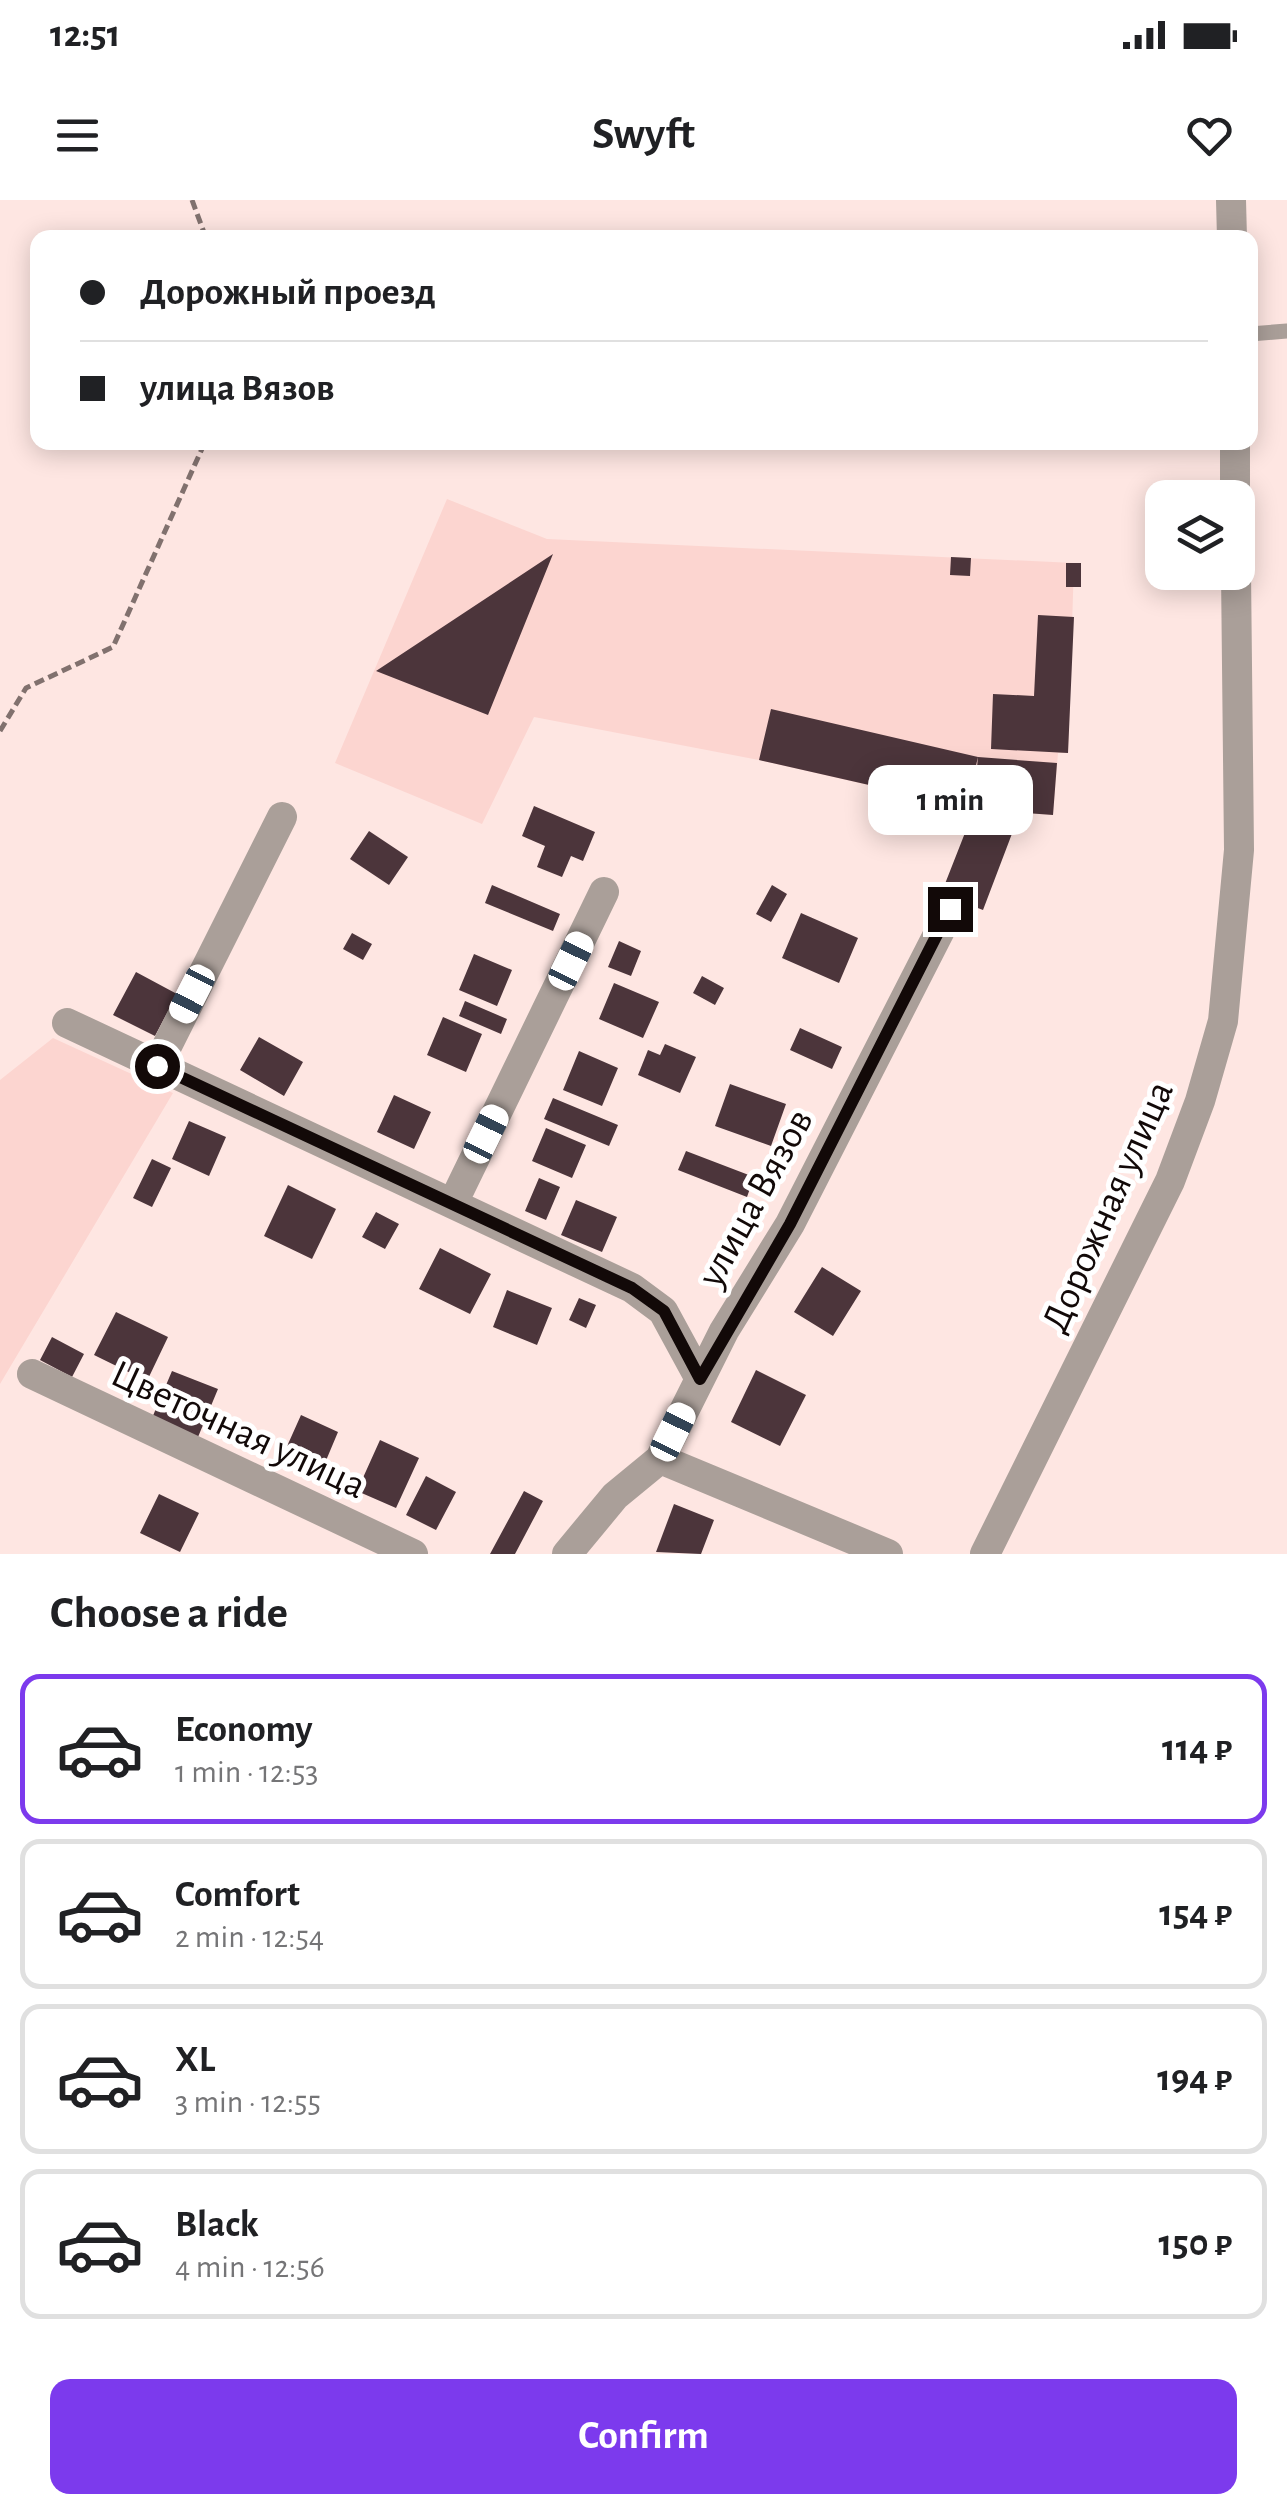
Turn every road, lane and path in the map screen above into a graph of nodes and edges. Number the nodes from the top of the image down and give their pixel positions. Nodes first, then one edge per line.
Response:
1 (192, 200) edge
2 (1231, 200) edge
3 (203, 230) edge
4 (1232, 230) edge
5 (1287, 331) edge
6 (1258, 333) edge
7 (201, 450) edge
8 (1235, 450) edge
9 (1235, 480) edge
10 (1236, 590) edge
11 (0, 732) edge
12 (282, 817) dead end
13 (604, 892) dead end
14 (950, 909) dead end
15 (66, 1024) dead end
16 (157, 1066) junction
17 (453, 1203) junction
18 (32, 1374) dead end
19 (700, 1379) junction
20 (660, 1459) junction
21 (413, 1554) edge
22 (567, 1554) edge
23 (888, 1554) edge
24 (986, 1554) edge

1 - 3 path
2 - 4 street
5 - 6 lane
7 - 11 path
8 - 9 street
10 - 24 street, Дорожная улица
12 - 16 street
13 - 17 street
14 - 19 street, улица Вязов
15 - 16 street
16 - 17 street
17 - 19 street
18 - 21 street, Цветочная улица
19 - 20 street, улица Вязов
20 - 22 street, улица Вязов
20 - 23 street

